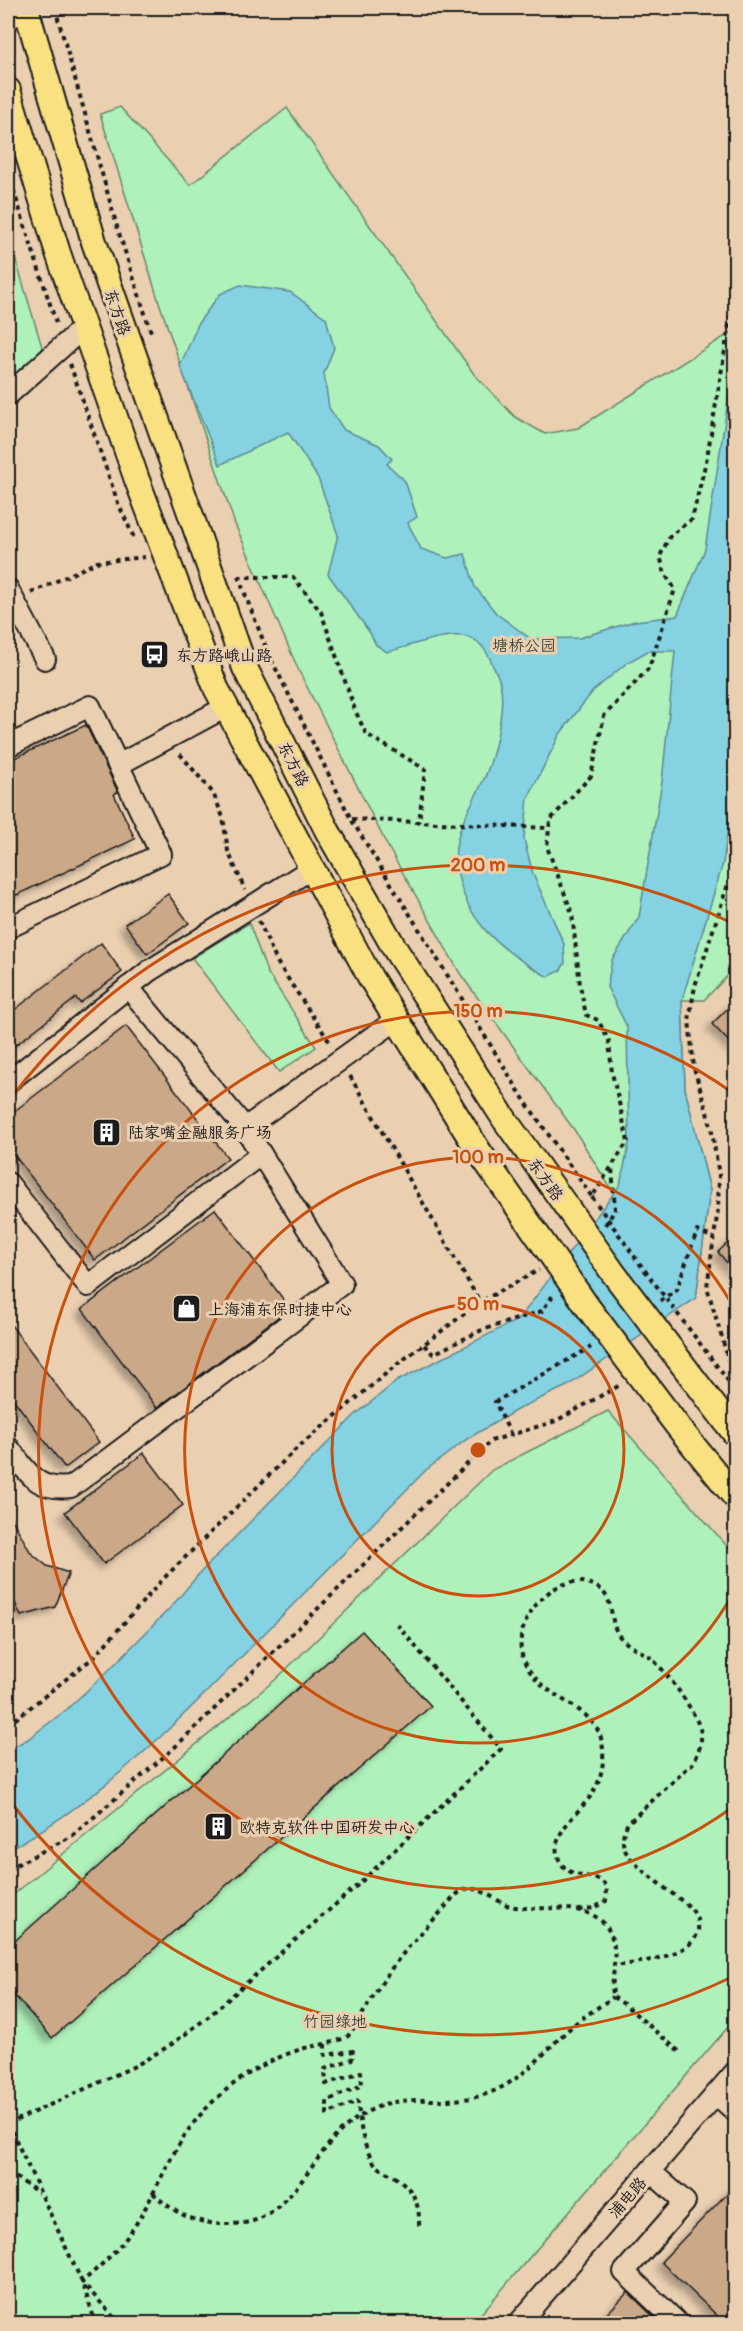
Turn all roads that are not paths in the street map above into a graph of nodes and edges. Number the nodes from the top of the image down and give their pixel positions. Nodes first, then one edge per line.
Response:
1 (22, 11) edge
2 (8, 90) edge
3 (84, 327) junction
4 (8, 395) edge
5 (11, 595) edge
6 (45, 660) dead end
7 (226, 707) junction
8 (8, 746) edge
9 (118, 765) junction
10 (311, 869) junction
11 (8, 928) edge
12 (128, 987) junction
13 (396, 1020) junction
14 (8, 1083) edge
15 (245, 1128) junction
16 (261, 1154) junction
17 (8, 1183) edge
18 (735, 1435) edge
19 (8, 1448) edge
20 (735, 1498) edge
21 (735, 2071) edge
22 (716, 2094) junction
23 (735, 2112) edge
24 (650, 2171) junction
25 (518, 2324) edge
26 (679, 2324) edge

1 - 18 main road, 东方路, bridge
2 - 3 main road, 东方路
3 - 4 street
3 - 7 main road, 东方路
5 - 6 street
7 - 9 street
7 - 10 main road, 东方路
8 - 9 street
9 - 11 street
10 - 12 street
10 - 13 main road, 东方路
12 - 14 street
12 - 15 street
13 - 15 street
13 - 20 main road, 东方路, bridge
15 - 16 street
16 - 17 street
16 - 19 street
21 - 22 street, 浦电路
22 - 23 street
22 - 24 street, 浦电路
24 - 25 street, 浦电路
24 - 26 street

